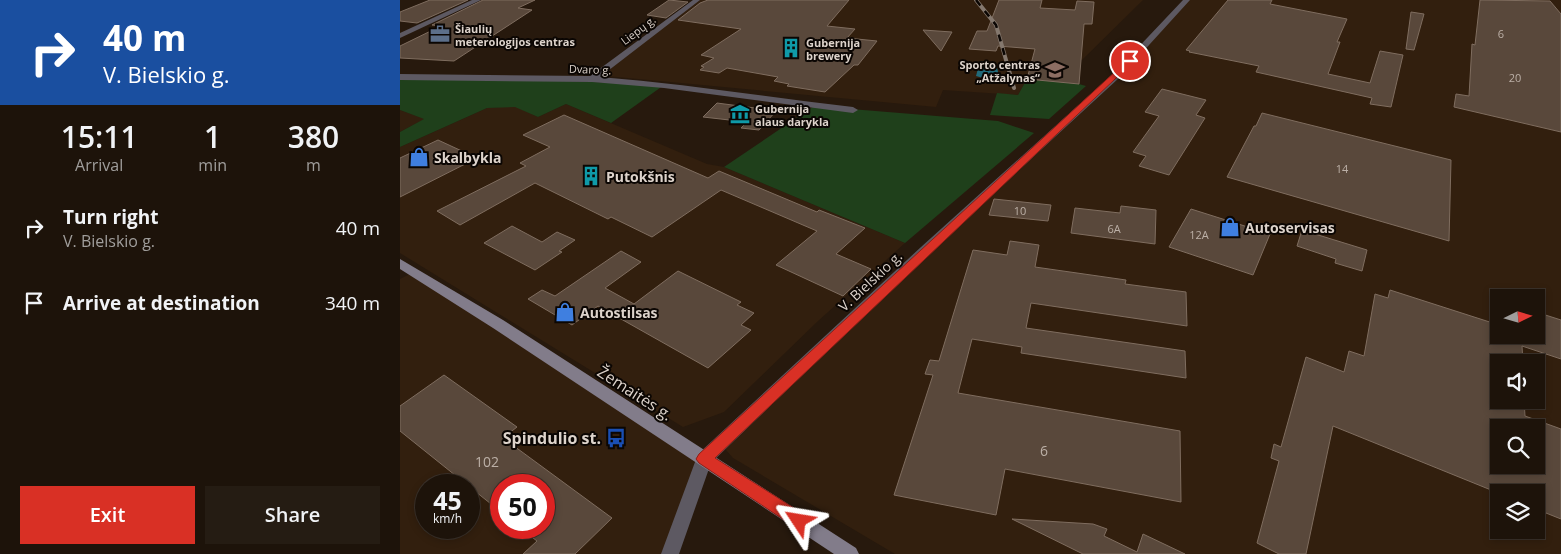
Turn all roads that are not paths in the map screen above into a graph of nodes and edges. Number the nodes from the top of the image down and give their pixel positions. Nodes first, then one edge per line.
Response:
1 (478, 0) edge
2 (697, 0) edge
3 (1187, 0) edge
4 (400, 36) edge
5 (400, 77) edge
6 (592, 79) junction
7 (853, 110) dead end
8 (400, 263) edge
9 (704, 459) junction
10 (670, 554) edge
11 (850, 554) edge

1 - 4 street
2 - 6 street, Liepų g.
3 - 9 street, V. Bielskio g.
5 - 6 street, Dvaro g.
6 - 7 street, Dvaro g.
8 - 9 main road, Žemaitės g.
9 - 10 street
9 - 11 main road, Žemaitės g.

